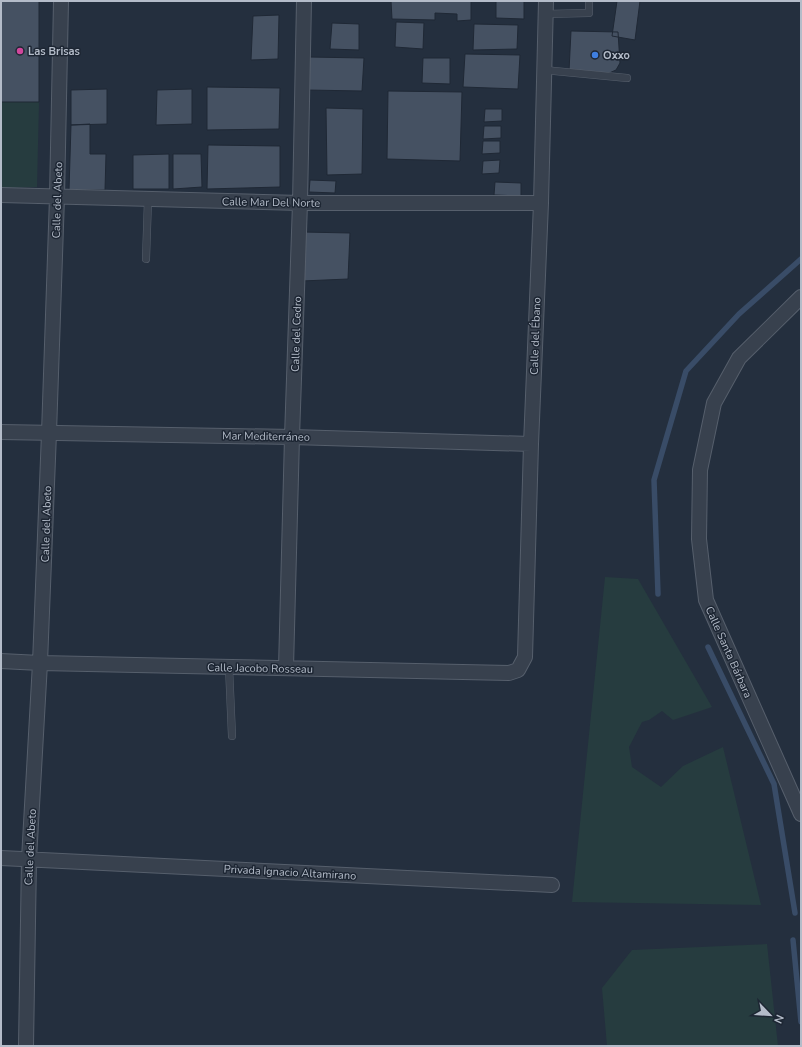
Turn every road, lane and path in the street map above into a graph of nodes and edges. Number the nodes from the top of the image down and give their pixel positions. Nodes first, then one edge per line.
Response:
1 (61, 1) edge
2 (304, 1) edge
3 (589, 1) edge
4 (546, 7) edge
5 (544, 70) junction
6 (627, 78) dead end
7 (1, 195) edge
8 (57, 197) junction
9 (148, 200) junction
10 (300, 203) junction
11 (541, 203) junction
12 (146, 259) dead end
13 (801, 297) edge
14 (1, 432) edge
15 (49, 433) junction
16 (292, 437) junction
17 (531, 444) junction
18 (1, 661) edge
19 (40, 663) junction
20 (228, 667) junction
21 (286, 668) junction
22 (518, 670) joint
23 (232, 736) dead end
24 (801, 814) edge
25 (1, 858) edge
26 (29, 859) junction
27 (552, 885) dead end
28 (26, 1046) edge

1 - 8 street, Calle del Abeto
2 - 10 street, Calle del Cedro
3 - 4 lane
4 - 5 street, Calle del Ébano
5 - 6 lane
5 - 11 street, Calle del Ébano
7 - 8 street, Calle Mar Del Norte
8 - 9 street, Calle Mar Del Norte
8 - 15 street, Calle del Abeto
9 - 10 street, Calle Mar Del Norte
9 - 12 lane
10 - 11 street, Calle Mar Del Norte
10 - 16 street, Calle del Cedro
11 - 17 street, Calle del Ébano
13 - 24 street, Calle Santa Bárbara
14 - 15 street, Mar Mediterráneo
15 - 16 street, Mar Mediterráneo
15 - 19 street, Calle del Abeto
16 - 17 street, Mar Mediterráneo
16 - 21 street, Calle del Cedro
17 - 22 street, Calle del Ébano
18 - 19 street, Calle Jacobo Rosseau
19 - 20 street, Calle Jacobo Rosseau
19 - 26 street, Calle del Abeto
20 - 21 street, Calle Jacobo Rosseau
20 - 23 lane
21 - 22 street, Calle Jacobo Rosseau
25 - 26 street, Privada Ignacio Altamirano
26 - 27 street, Privada Ignacio Altamirano
26 - 28 street, Calle del Abeto

